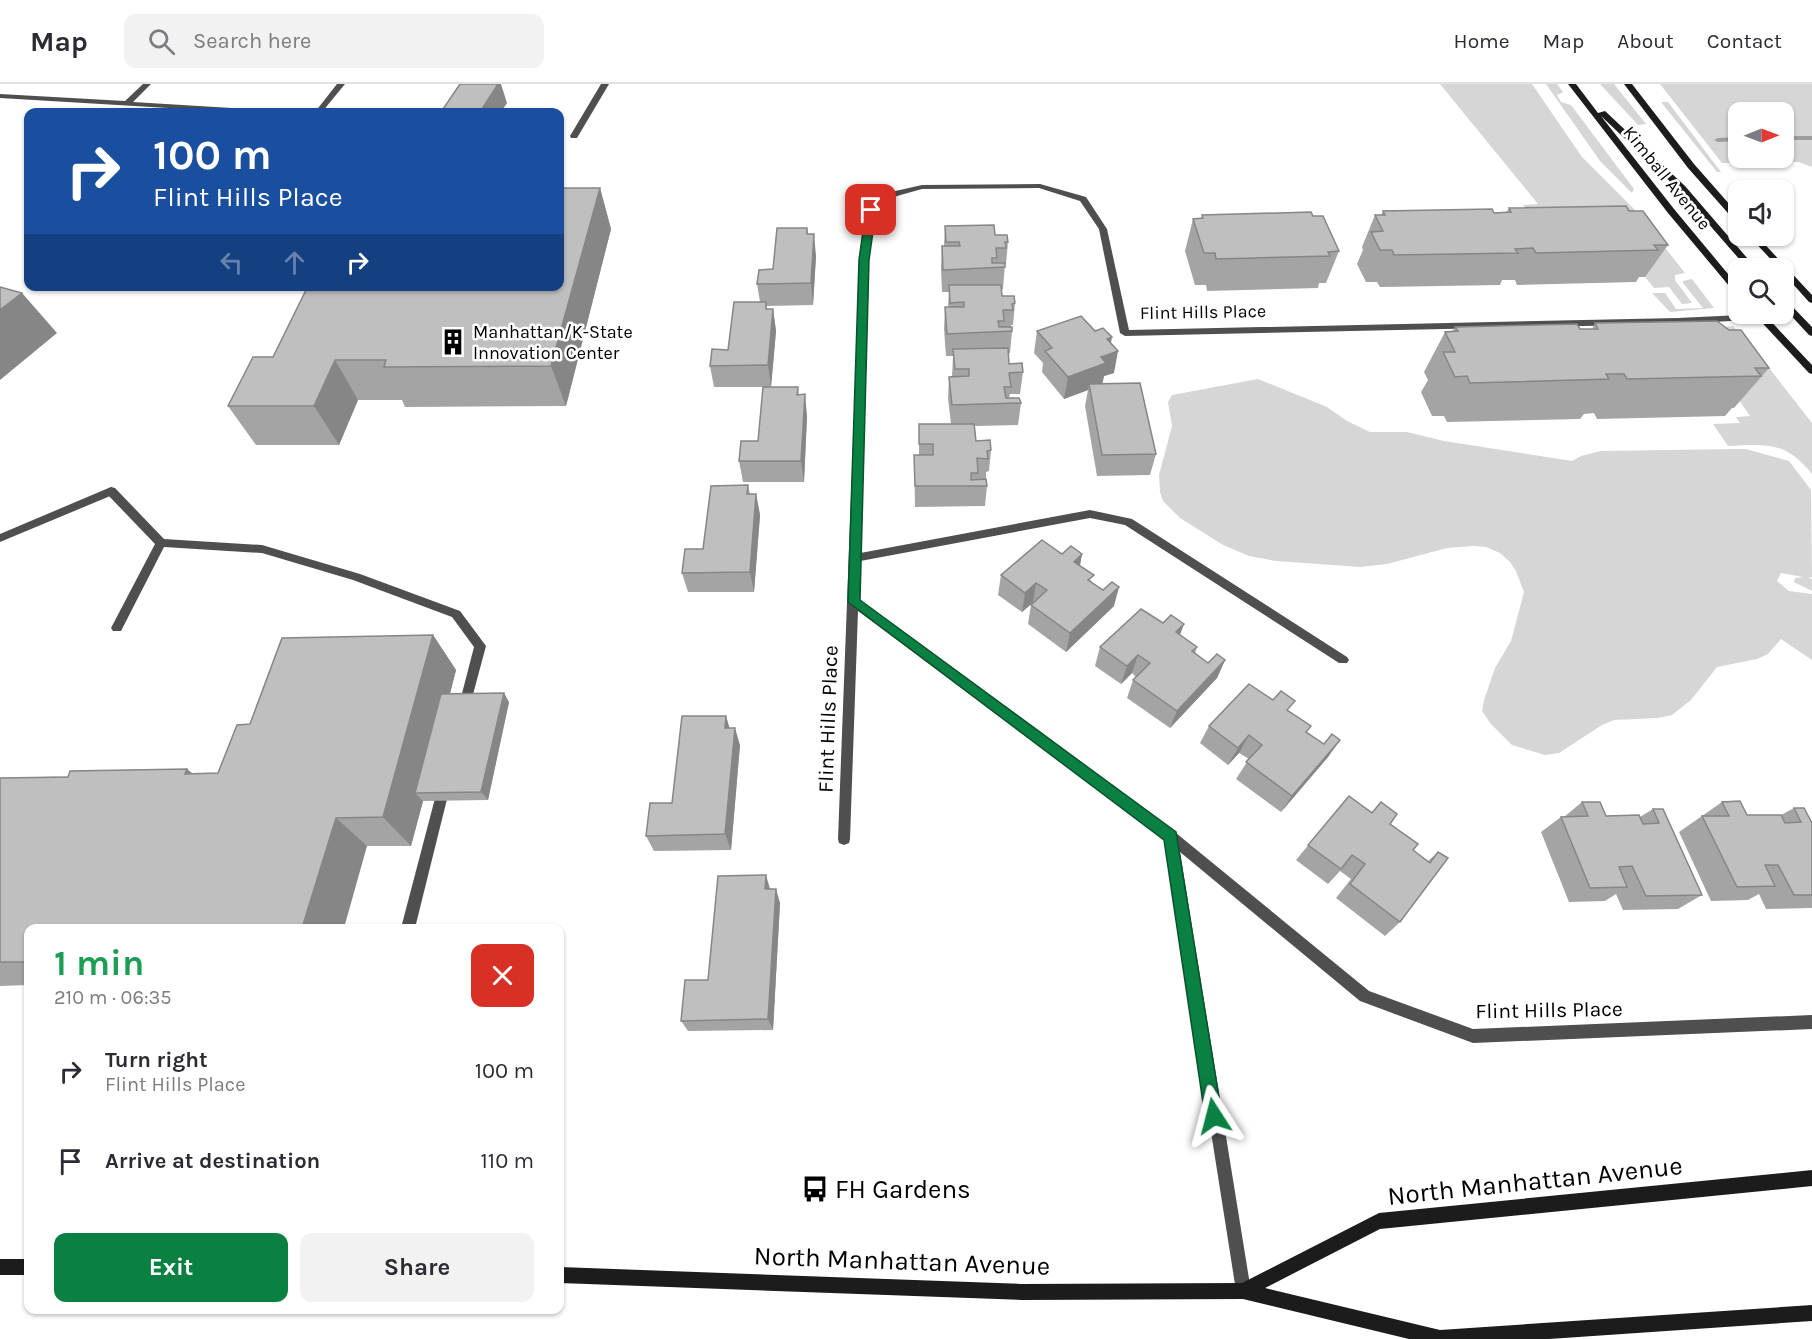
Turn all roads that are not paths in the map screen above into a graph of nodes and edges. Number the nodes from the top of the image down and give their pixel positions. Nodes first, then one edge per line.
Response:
1 (147, 84) edge
2 (341, 84) edge
3 (605, 84) edge
4 (1628, 84) edge
5 (1572, 85) edge
6 (0, 96) edge
7 (128, 104) junction
8 (196, 108) edge
9 (321, 108) edge
10 (574, 136) dead end
11 (1728, 208) edge
12 (1762, 246) edge
13 (1742, 258) edge
14 (1773, 258) edge
15 (1728, 279) edge
16 (1794, 281) edge
17 (1812, 300) edge
18 (1794, 314) edge
19 (1728, 317) edge
20 (1768, 324) edge
21 (1812, 333) edge
22 (1812, 371) edge
23 (0, 538) edge
24 (161, 543) junction
25 (855, 558) junction
26 (854, 602) junction
27 (117, 628) dead end
28 (1343, 660) dead end
29 (460, 725) edge
30 (449, 770) edge
31 (1171, 837) junction
32 (844, 839) dead end
33 (409, 924) edge
34 (1812, 1022) edge
35 (1812, 1178) edge
36 (0, 1267) edge
37 (24, 1267) edge
38 (564, 1275) edge
39 (1243, 1291) junction
40 (1812, 1313) edge

1 - 7 street
2 - 9 street
3 - 10 street
4 - 11 main road, Kimball Avenue
5 - 13 main road
5 - 15 main road, Kimball Avenue
6 - 7 street
7 - 8 street
12 - 14 main road
16 - 17 main road
18 - 21 main road
19 - 25 street, Flint Hills Place
20 - 22 main road
23 - 24 street
24 - 27 street
24 - 29 street
25 - 26 street, Flint Hills Place
25 - 28 street
26 - 31 street, Flint Hills Place
26 - 32 street, Flint Hills Place
30 - 33 street
31 - 34 street, Flint Hills Place
31 - 39 street
35 - 39 main road, North Manhattan Avenue
36 - 37 main road
38 - 39 main road, North Manhattan Avenue
39 - 40 main road, North Manhattan Avenue

